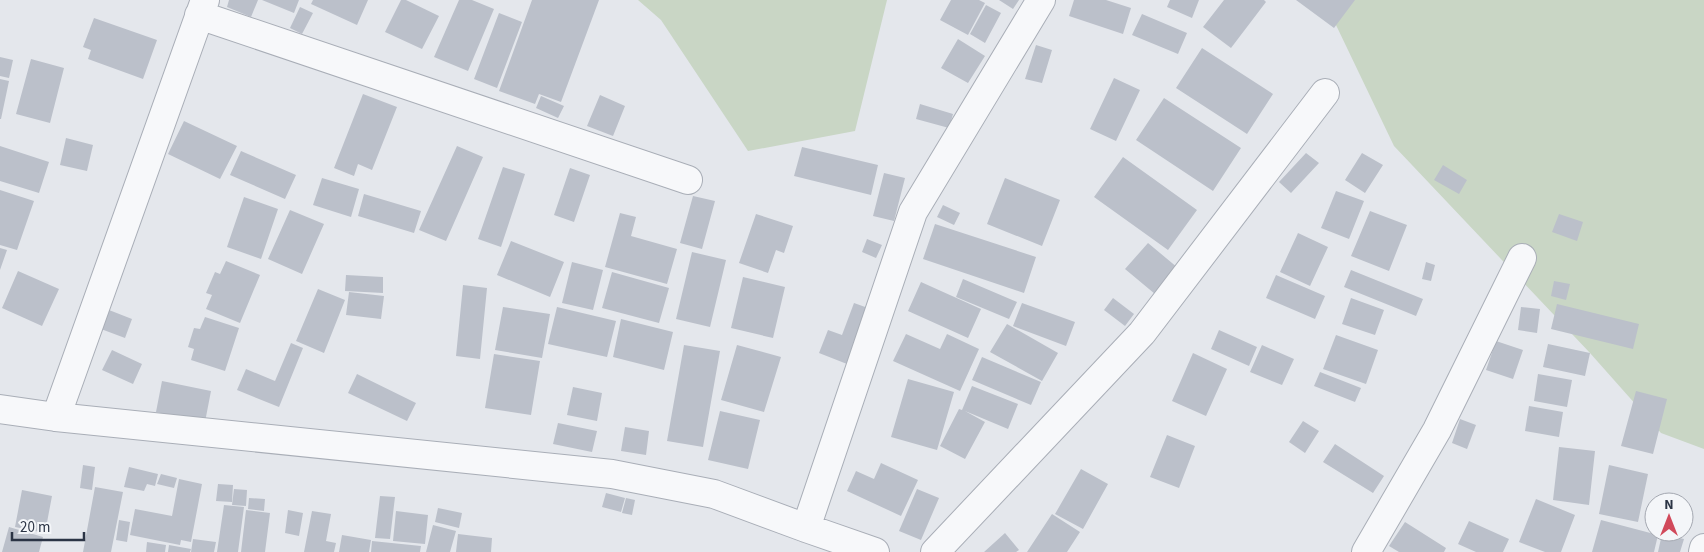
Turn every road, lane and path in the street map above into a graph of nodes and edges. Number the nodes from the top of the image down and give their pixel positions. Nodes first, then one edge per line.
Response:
1 (1041, 0) edge
2 (202, 8) edge
3 (1325, 93) dead end
4 (688, 180) dead end
5 (1522, 258) dead end
6 (0, 408) edge
7 (56, 416) junction
8 (806, 528) junction
9 (1704, 548) edge
10 (876, 552) edge
11 (935, 552) edge
12 (1366, 552) edge
13 (1703, 552) edge

1 - 8 street
2 - 4 street
2 - 7 street
3 - 11 street
5 - 12 street
6 - 7 street
7 - 8 street
8 - 10 street
9 - 13 street

